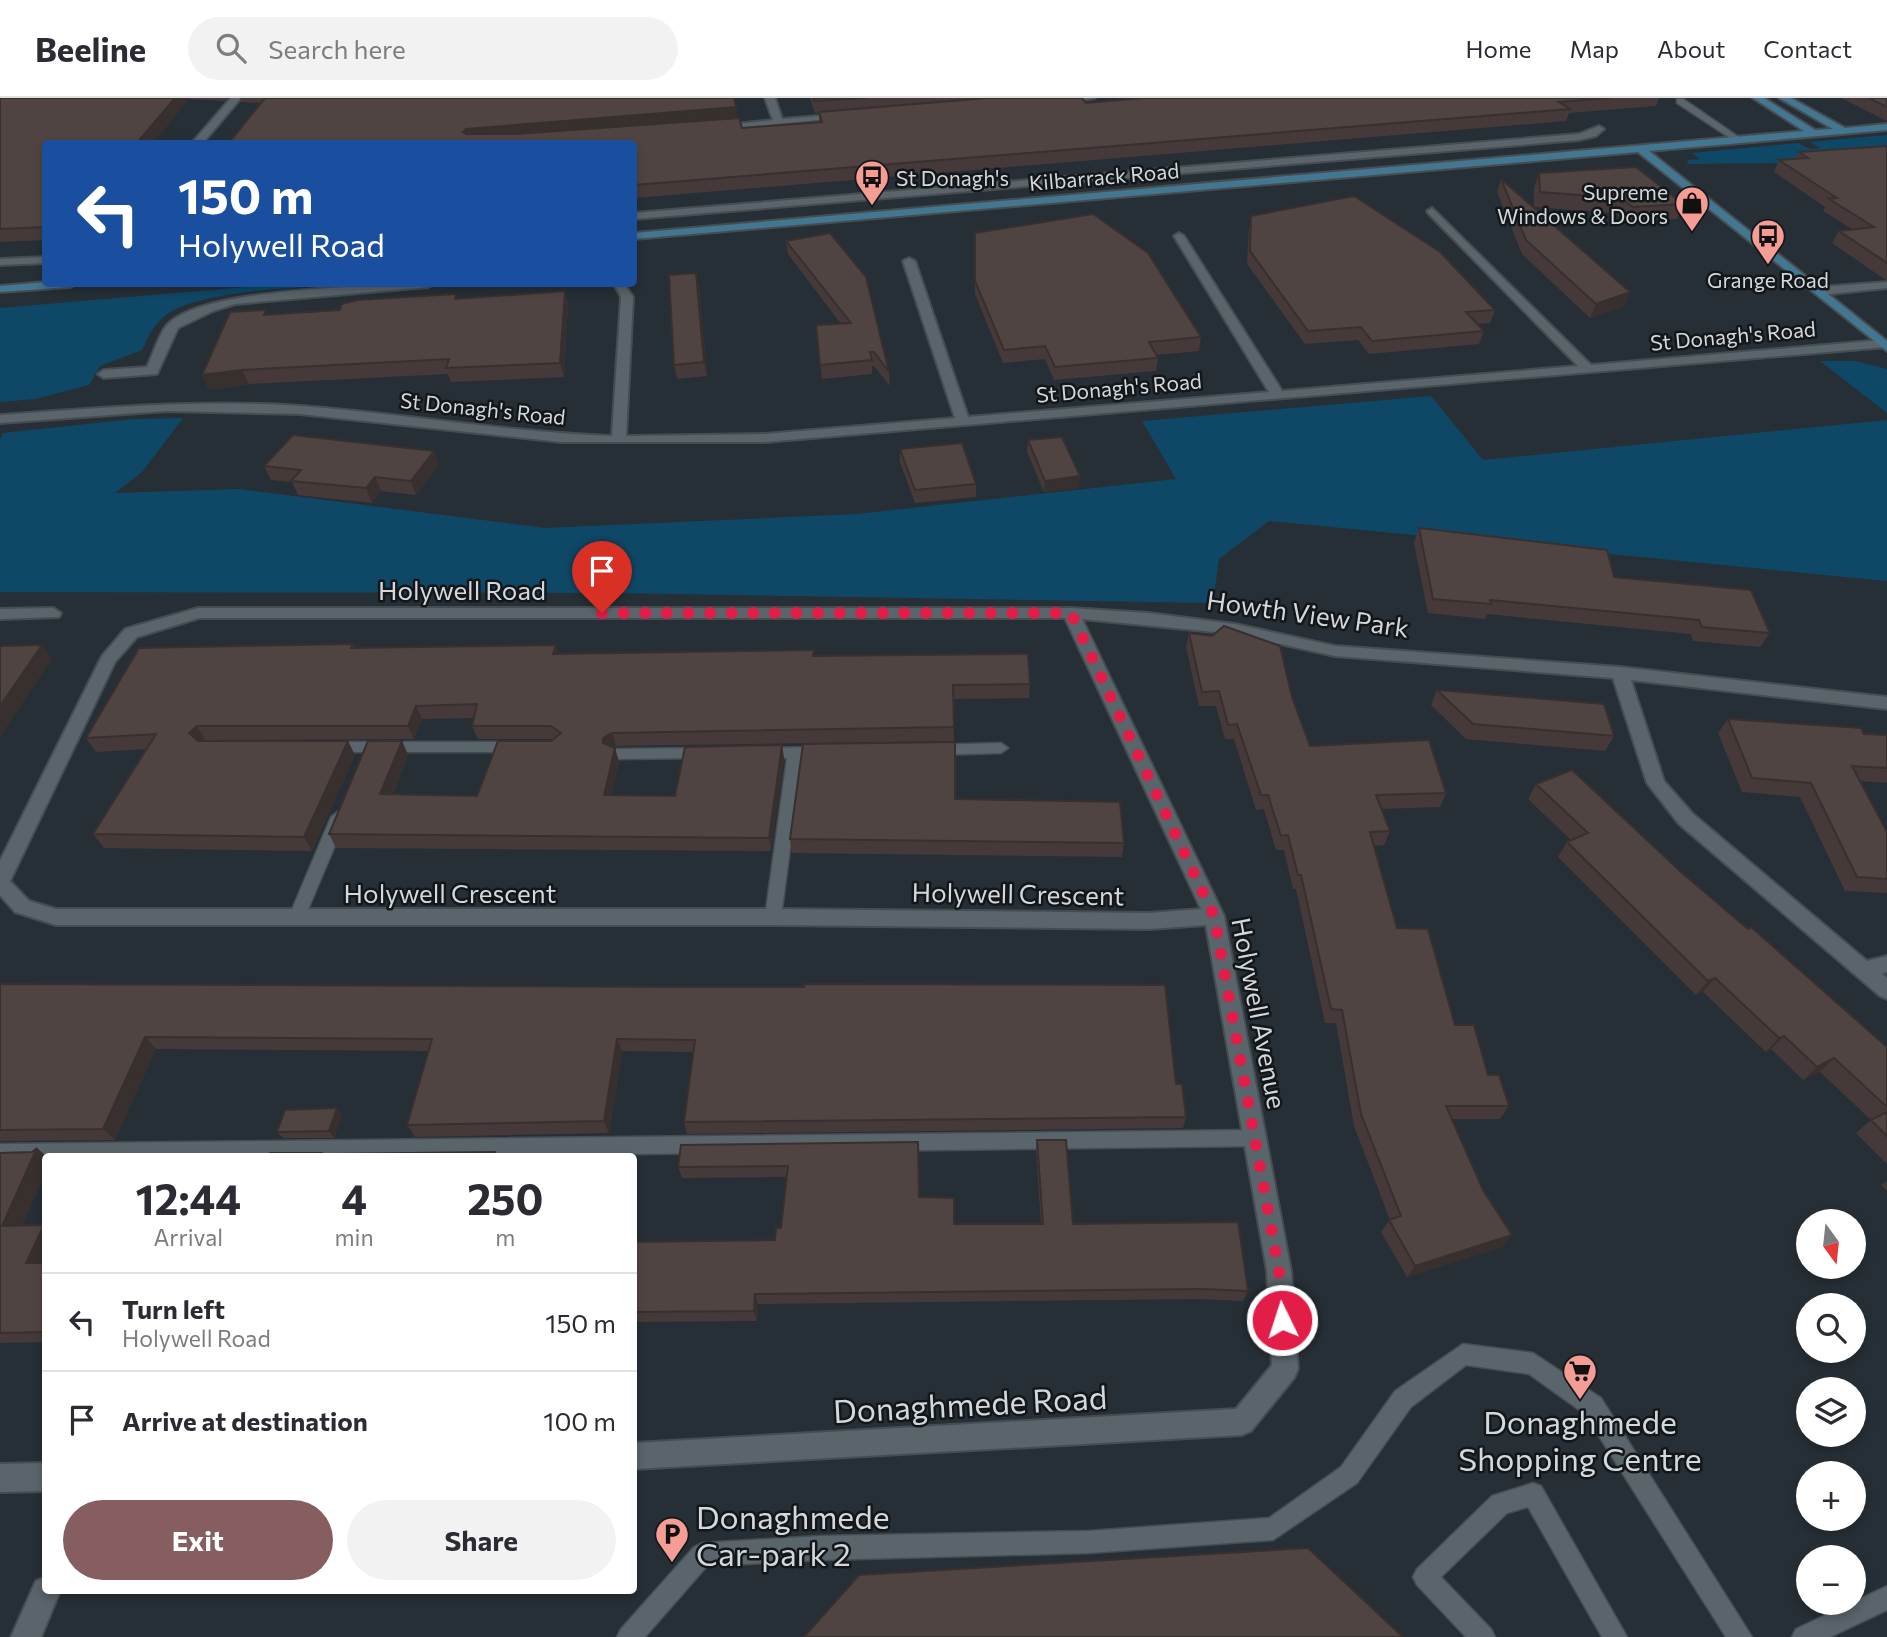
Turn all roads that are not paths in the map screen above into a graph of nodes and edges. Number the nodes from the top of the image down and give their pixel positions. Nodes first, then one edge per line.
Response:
1 (236, 98) edge
2 (770, 98) edge
3 (1090, 98) edge
4 (1758, 98) edge
5 (1784, 98) edge
6 (1680, 101) dead end
7 (1046, 102) edge
8 (858, 116) edge
9 (778, 122) junction
10 (709, 127) edge
11 (1887, 127) edge
12 (1600, 129) dead end
13 (1844, 131) junction
14 (1813, 133) junction
15 (199, 140) edge
16 (1739, 140) junction
17 (1641, 149) junction
18 (1431, 150) junction
19 (1451, 166) junction
20 (1432, 211) dead end
21 (637, 216) edge
22 (637, 236) edge
23 (1179, 236) dead end
24 (42, 260) edge
25 (909, 261) dead end
26 (0, 262) edge
27 (1887, 285) edge
28 (42, 286) edge
29 (394, 287) edge
30 (621, 287) edge
31 (0, 289) edge
32 (1820, 290) junction
33 (1885, 345) edge
34 (1587, 368) junction
35 (104, 374) dead end
36 (1278, 395) junction
37 (0, 419) edge
38 (963, 422) junction
39 (619, 440) junction
40 (53, 613) dead end
41 (1071, 613) junction
42 (0, 614) edge
43 (148, 626) joint
44 (1620, 673) junction
45 (1887, 703) edge
46 (314, 747) edge
47 (529, 747) edge
48 (1001, 748) dead end
49 (919, 750) edge
50 (795, 752) junction
51 (836, 752) edge
52 (616, 754) edge
53 (348, 796) edge
54 (1214, 916) junction
55 (773, 917) junction
56 (296, 919) junction
57 (1887, 964) edge
58 (1865, 970) junction
59 (1887, 990) edge
60 (1255, 1138) junction
61 (0, 1153) edge
62 (1285, 1369) joint
63 (637, 1456) edge
64 (42, 1477) edge
65 (0, 1478) edge
66 (45, 1594) edge
67 (1887, 1598) edge
68 (26, 1637) edge
69 (629, 1637) edge
70 (1483, 1637) edge
71 (1615, 1637) edge
72 (1740, 1637) edge
73 (1804, 1637) edge

1 - 15 street
2 - 9 street
3 - 7 street
4 - 14 main road
5 - 13 main road
6 - 16 lane
8 - 9 street
9 - 10 street
11 - 13 main road, Kilbarrack Road
12 - 18 street, Kilbarrack Road
13 - 14 main road, Kilbarrack Road
14 - 16 main road, Kilbarrack Road
16 - 17 main road, Kilbarrack Road
17 - 19 main road, Kilbarrack Road
17 - 32 main road
18 - 19 street
18 - 21 street, Kilbarrack Road
19 - 22 main road, Kilbarrack Road
20 - 34 street
23 - 36 street
24 - 26 street
25 - 38 street
27 - 32 street
28 - 31 main road
29 - 35 street
30 - 39 street
32 - 33 main road
33 - 34 street, St Donagh's Road
34 - 36 street, St Donagh's Road
36 - 38 street, St Donagh's Road
37 - 39 street, St Donagh's Road
38 - 39 street, St Donagh's Road
40 - 42 street
41 - 43 street, Holywell Road
41 - 44 street, Howth View Park
41 - 54 street, Holywell Avenue
43 - 56 street, Holywell Crescent
44 - 45 street, Howth View Park
44 - 58 street
46 - 47 lane
48 - 49 lane
50 - 51 lane
50 - 52 lane
50 - 55 lane
53 - 56 lane
54 - 55 street, Holywell Crescent
54 - 60 street, Holywell Avenue
55 - 56 street, Holywell Crescent
57 - 58 street
58 - 59 street
60 - 61 lane
60 - 62 street, Holywell Avenue
62 - 63 street, Donaghmede Road
64 - 65 street
66 - 68 street
67 - 73 lane
69 - 72 lane
70 - 71 lane

